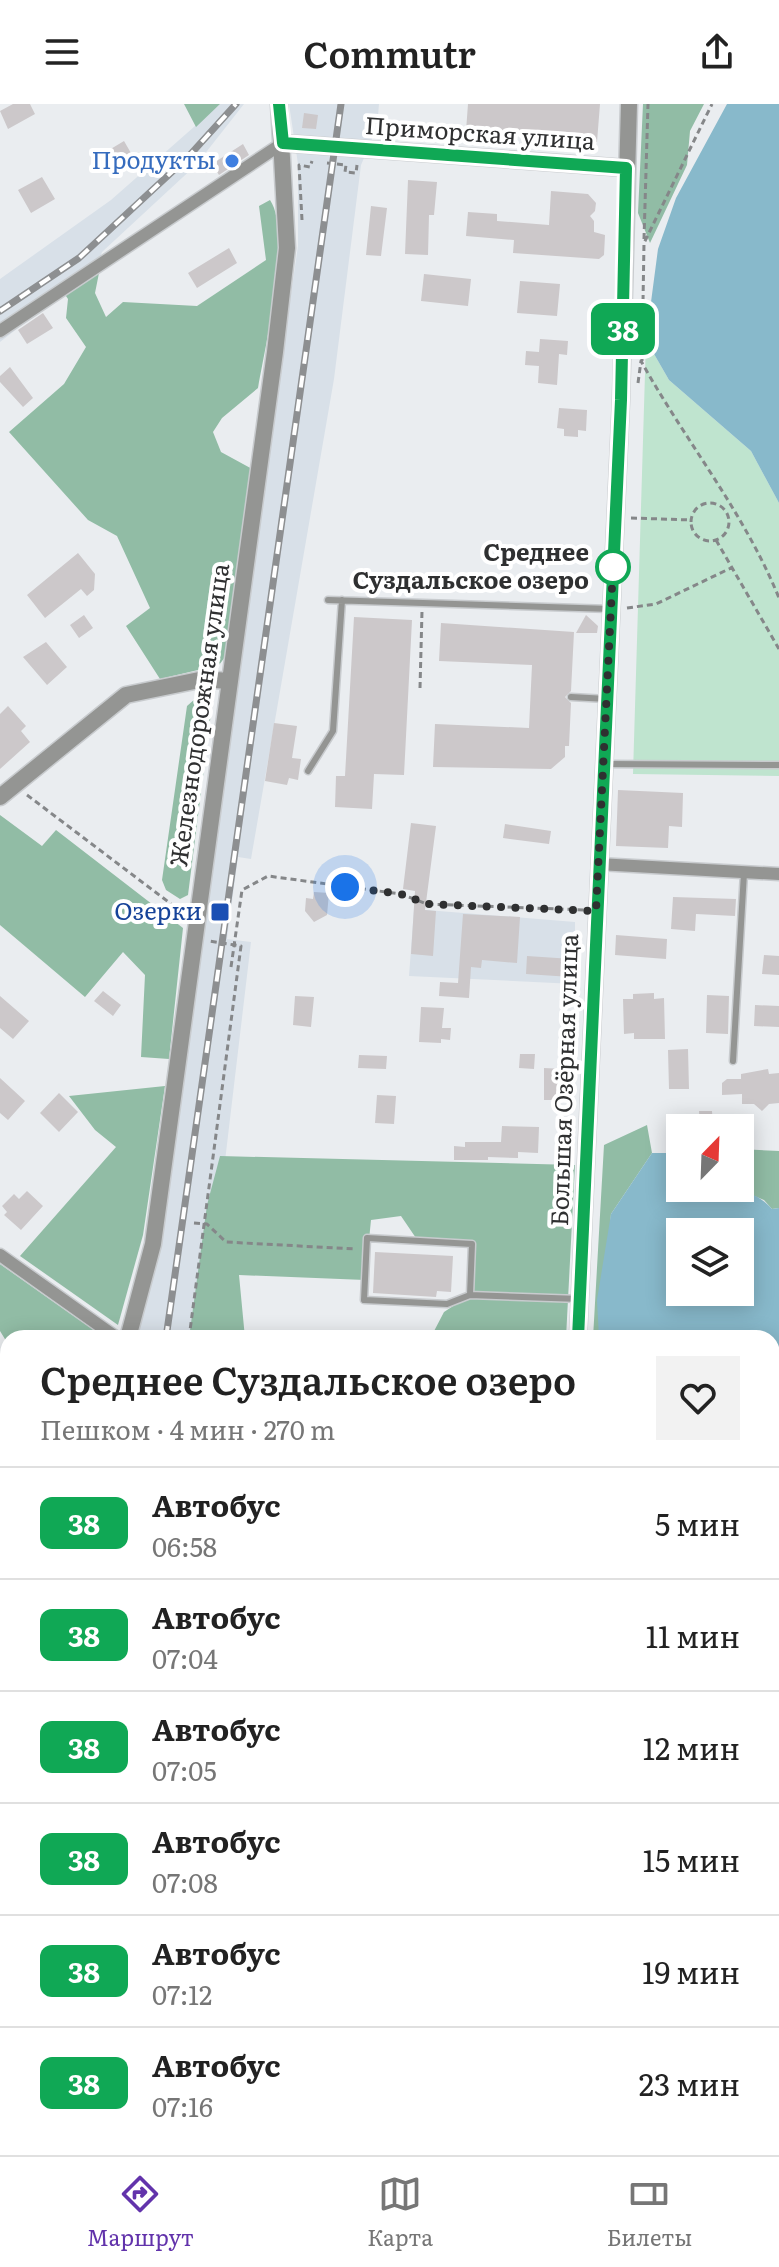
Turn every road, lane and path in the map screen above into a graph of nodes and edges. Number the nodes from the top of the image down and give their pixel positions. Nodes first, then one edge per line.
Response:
1 (279, 104) edge
2 (629, 104) edge
3 (648, 104) edge
4 (712, 104) edge
5 (283, 143) junction
6 (360, 151) junction
7 (626, 168) junction
8 (301, 233) dead end
9 (644, 243) junction
10 (0, 331) edge
11 (641, 361) junction
12 (621, 400) junction
13 (736, 509) junction
14 (727, 513) junction
15 (615, 517) junction
16 (691, 520) junction
17 (716, 540) junction
18 (733, 567) junction
19 (779, 598) edge
20 (328, 600) dead end
21 (342, 600) junction
22 (422, 603) junction
23 (611, 609) junction
24 (779, 649) edge
25 (232, 658) junction
26 (204, 679) junction
27 (228, 681) junction
28 (420, 688) dead end
29 (571, 697) dead end
30 (607, 699) junction
31 (603, 764) junction
32 (779, 765) edge
33 (308, 771) dead end
34 (13, 785) junction
35 (0, 797) edge
36 (598, 864) junction
37 (744, 873) junction
38 (779, 874) edge
39 (596, 911) junction
40 (183, 925) dead end
41 (205, 940) dead end
42 (235, 945) junction
43 (231, 967) dead end
44 (733, 1061) dead end
45 (194, 1223) dead end
46 (207, 1224) junction
47 (366, 1249) junction
48 (0, 1255) edge
49 (470, 1295) junction
50 (580, 1299) junction
51 (106, 1330) edge
52 (130, 1330) edge
53 (190, 1330) edge
54 (578, 1330) edge

1 - 5 street, Железнодорожная улица
2 - 7 street, Большая Озёрная улица
3 - 9 path
4 - 9 path
5 - 6 street, Приморская улица
5 - 10 street
5 - 25 street, Железнодорожная улица
6 - 7 street, Приморская улица
6 - 8 path
7 - 12 street, Большая Озёрная улица
9 - 11 path
11 - 12 path
11 - 13 path
12 - 15 street, Большая Озёрная улица
13 - 14 path
13 - 19 path
14 - 16 path
14 - 17 path
15 - 16 path
15 - 23 street, Большая Озёрная улица
16 - 17 path
17 - 18 path
18 - 23 path
18 - 24 path
20 - 21 lane
21 - 22 lane
21 - 33 lane
22 - 23 lane
22 - 28 path
23 - 30 street, Большая Озёрная улица
25 - 26 street
25 - 27 street, Железнодорожная улица
26 - 27 street
26 - 34 street
27 - 52 street, Железнодорожная улица
29 - 30 lane
30 - 31 street, Большая Озёрная улица
31 - 32 lane
31 - 36 street, Большая Озёрная улица
34 - 35 street
34 - 40 path
36 - 37 street
36 - 39 street, Большая Озёрная улица
37 - 38 street
37 - 44 lane
39 - 42 path
39 - 50 street, Большая Озёрная улица
41 - 42 path
42 - 43 path
42 - 46 path
45 - 46 path
46 - 47 path
46 - 53 path
47 - 49 lane
47 - 49 lane
48 - 51 street
49 - 50 lane
50 - 54 street, Большая Озёрная улица

